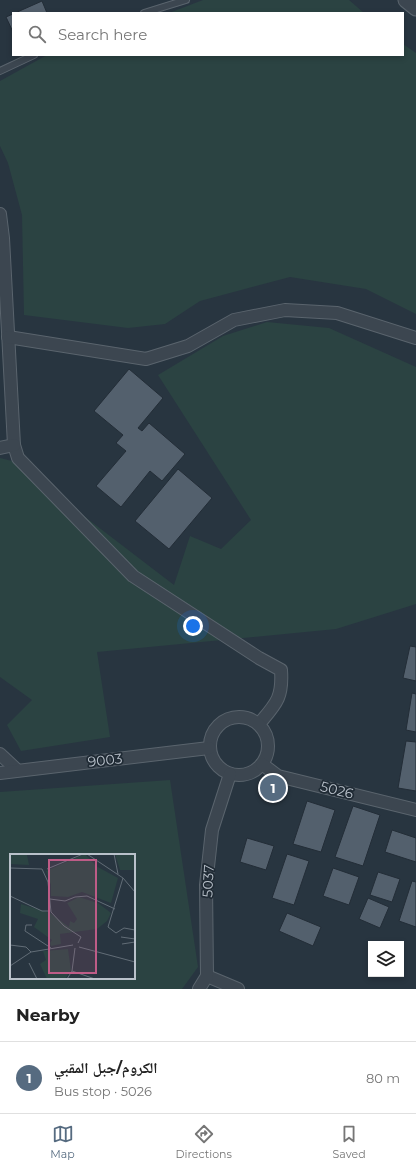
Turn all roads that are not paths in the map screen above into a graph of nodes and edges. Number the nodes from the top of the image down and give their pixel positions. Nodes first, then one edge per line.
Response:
1 (186, 0) edge
2 (406, 0) edge
3 (416, 8) edge
4 (147, 12) edge
5 (32, 56) edge
6 (0, 72) edge
7 (0, 214) edge
8 (8, 337) junction
9 (416, 338) edge
10 (14, 445) junction
11 (0, 448) edge
12 (259, 724) junction
13 (209, 748) junction
14 (0, 754) edge
15 (262, 764) junction
16 (16, 770) junction
17 (0, 773) edge
18 (230, 774) junction
19 (416, 810) edge
20 (207, 976) junction
21 (198, 989) edge
22 (238, 989) edge

1 - 4 lane
2 - 3 street
5 - 6 lane
7 - 8 street
8 - 9 street
8 - 10 street
10 - 11 street
10 - 12 street
12 - 13 street
12 - 15 street
13 - 16 street, 9003
13 - 18 street
14 - 16 street
15 - 18 street
15 - 19 street, 5026
16 - 17 street, 9003
18 - 20 street, 5037
20 - 21 street
20 - 22 street

